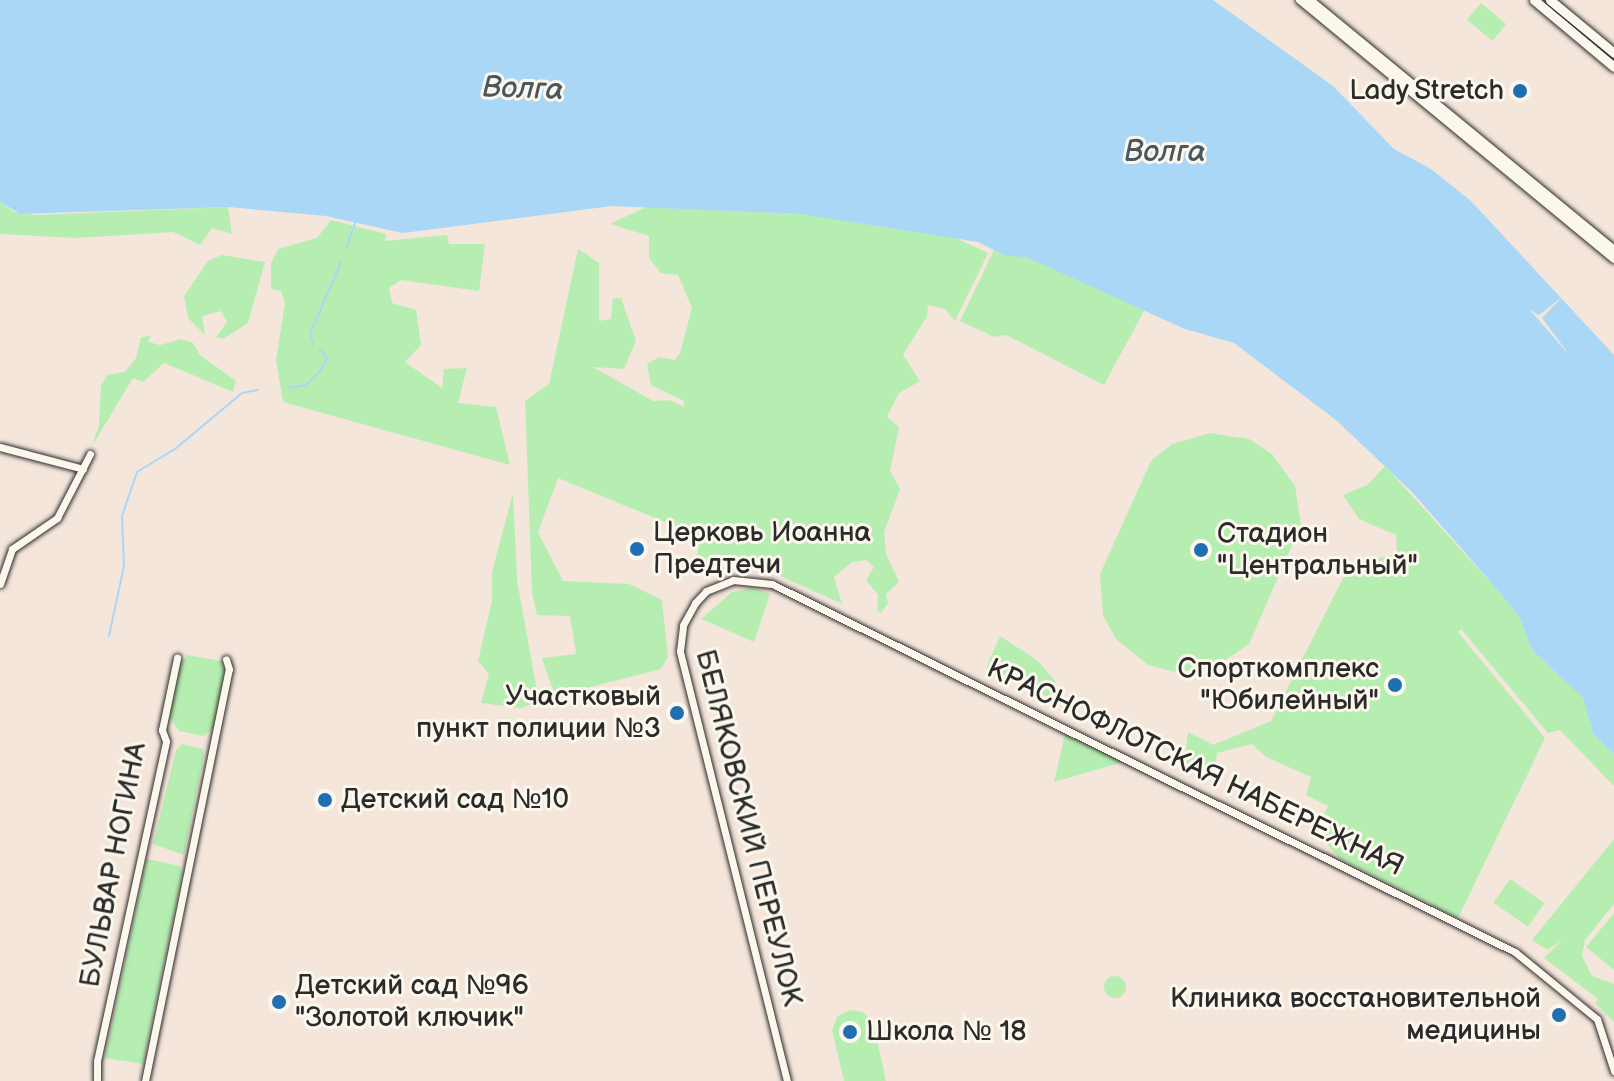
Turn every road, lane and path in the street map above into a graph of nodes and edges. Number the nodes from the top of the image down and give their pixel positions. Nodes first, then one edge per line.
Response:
1 (1300, 0) edge
2 (1310, 0) edge
3 (1534, 0) edge
4 (1550, 0) edge
5 (1614, 53) edge
6 (1614, 67) edge
7 (1614, 250) edge
8 (1614, 259) edge
9 (0, 447) edge
10 (90, 454) dead end
11 (83, 469) junction
12 (0, 584) edge
13 (706, 591) joint
14 (177, 658) dead end
15 (226, 659) dead end
16 (1614, 1071) edge
17 (97, 1081) edge
18 (145, 1081) edge
19 (787, 1081) edge

1 - 8 main road
2 - 7 main road
3 - 6 main road
4 - 5 main road
9 - 11 street
10 - 11 street
11 - 12 street
13 - 16 street, КРАСНОФЛОТСКАЯ НАБЕРЕЖНАЯ
13 - 19 street, БЕЛЯКОВСКИЙ ПЕРЕУЛОК
14 - 17 street, БУЛЬВАР НОГИНА
15 - 18 street

